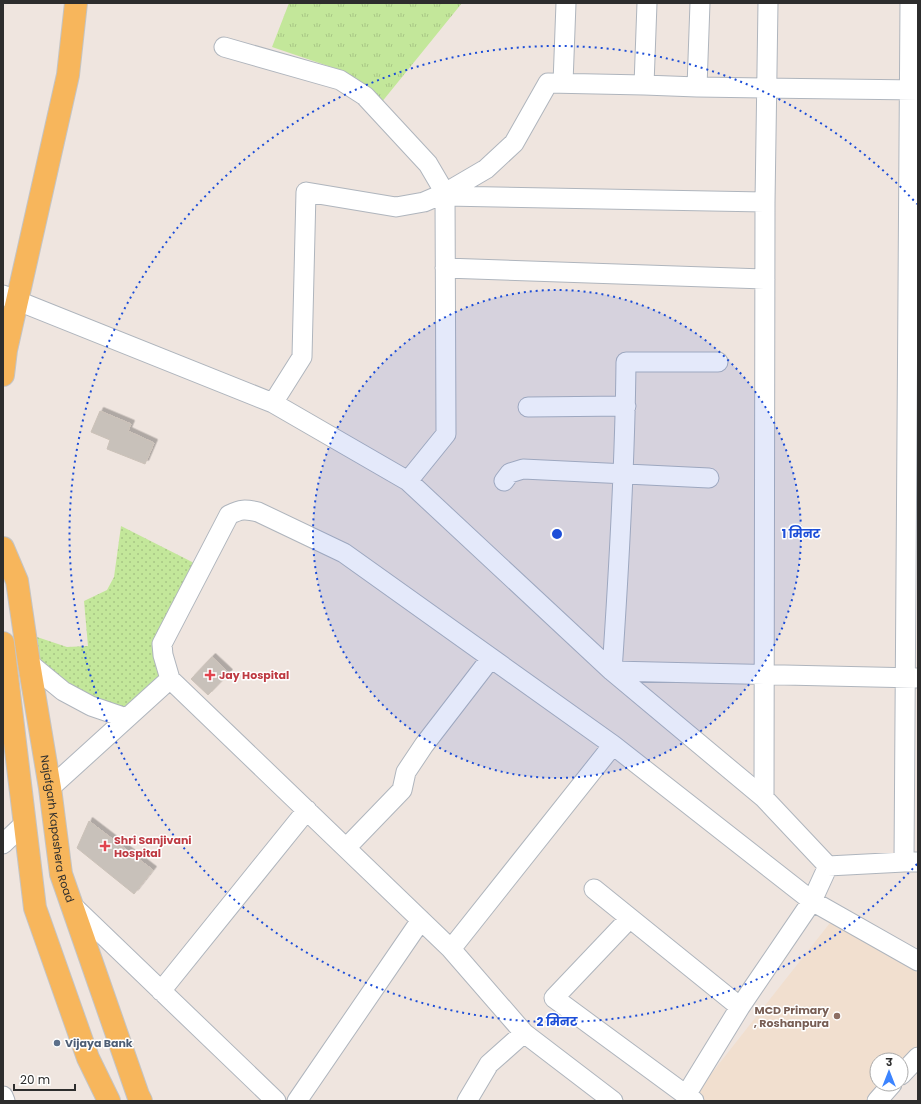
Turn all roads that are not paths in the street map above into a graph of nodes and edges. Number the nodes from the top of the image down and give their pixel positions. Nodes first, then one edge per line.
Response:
1 (76, 3) edge
2 (566, 3) edge
3 (647, 3) edge
4 (700, 3) edge
5 (768, 3) edge
6 (910, 3) edge
7 (224, 47) dead end
8 (563, 83) junction
9 (644, 85) junction
10 (697, 87) junction
11 (767, 87) junction
12 (914, 90) edge
13 (445, 195) junction
14 (765, 202) junction
15 (913, 219) edge
16 (445, 268) junction
17 (765, 279) junction
18 (10, 298) edge
19 (718, 362) dead end
20 (3, 375) edge
21 (273, 403) junction
22 (626, 406) junction
23 (528, 407) dead end
24 (623, 473) junction
25 (709, 478) dead end
26 (408, 481) junction
27 (504, 481) dead end
28 (3, 548) edge
29 (3, 643) edge
30 (491, 658) junction
31 (29, 663) junction
32 (612, 671) junction
33 (765, 675) junction
34 (912, 678) edge
35 (170, 679) junction
36 (126, 718) junction
37 (613, 745) junction
38 (50, 788) junction
39 (764, 798) junction
40 (307, 810) junction
41 (25, 823) junction
42 (3, 844) edge
43 (346, 848) junction
44 (911, 862) edge
45 (828, 866) junction
46 (594, 889) dead end
47 (812, 901) junction
48 (70, 903) junction
49 (630, 918) junction
50 (421, 920) junction
51 (451, 949) junction
52 (918, 960) edge
53 (161, 991) junction
54 (740, 1007) junction
55 (524, 1034) junction
56 (918, 1057) edge
57 (909, 1067) edge
58 (885, 1092) edge
59 (3, 1096) edge
60 (690, 1098) edge
61 (5, 1101) edge
62 (109, 1101) edge
63 (141, 1101) edge
64 (276, 1101) edge
65 (297, 1101) edge
66 (467, 1101) edge
67 (613, 1101) edge
68 (877, 1101) edge

1 - 18 main road
2 - 8 street
3 - 9 street
4 - 10 street
5 - 11 street
6 - 12 street
7 - 13 street
8 - 9 street
8 - 13 street
9 - 10 street
10 - 11 street
11 - 12 street
11 - 14 street
12 - 15 street
13 - 14 street
13 - 16 street
13 - 21 street
14 - 17 street
15 - 34 street
16 - 17 street
16 - 26 street
17 - 33 street
18 - 20 main road
18 - 21 street
19 - 22 street
21 - 26 street
22 - 23 street
22 - 24 street
24 - 25 street
24 - 27 street
24 - 32 street
26 - 32 street
28 - 31 main road, Najafgarh Kapashera Road
29 - 41 main road
30 - 35 street
30 - 37 street
30 - 43 street
31 - 36 street
31 - 38 main road, Najafgarh Kapashera Road
32 - 33 street
32 - 39 street
33 - 34 street
33 - 39 street
34 - 44 street
35 - 36 street
35 - 40 street
36 - 38 street
37 - 47 street
37 - 51 street
38 - 48 main road, Najafgarh Kapashera Road
39 - 45 street
40 - 43 street
40 - 53 street
41 - 42 street
41 - 62 main road
43 - 50 street
44 - 45 street
45 - 47 street
46 - 49 street
47 - 52 street
47 - 54 street
48 - 53 street
48 - 63 main road, Najafgarh Kapashera Road
49 - 54 street
49 - 60 street
50 - 51 street
50 - 65 street
51 - 55 street
53 - 64 street
54 - 60 street
55 - 66 street
55 - 67 street
56 - 57 street
58 - 68 street
59 - 61 street

